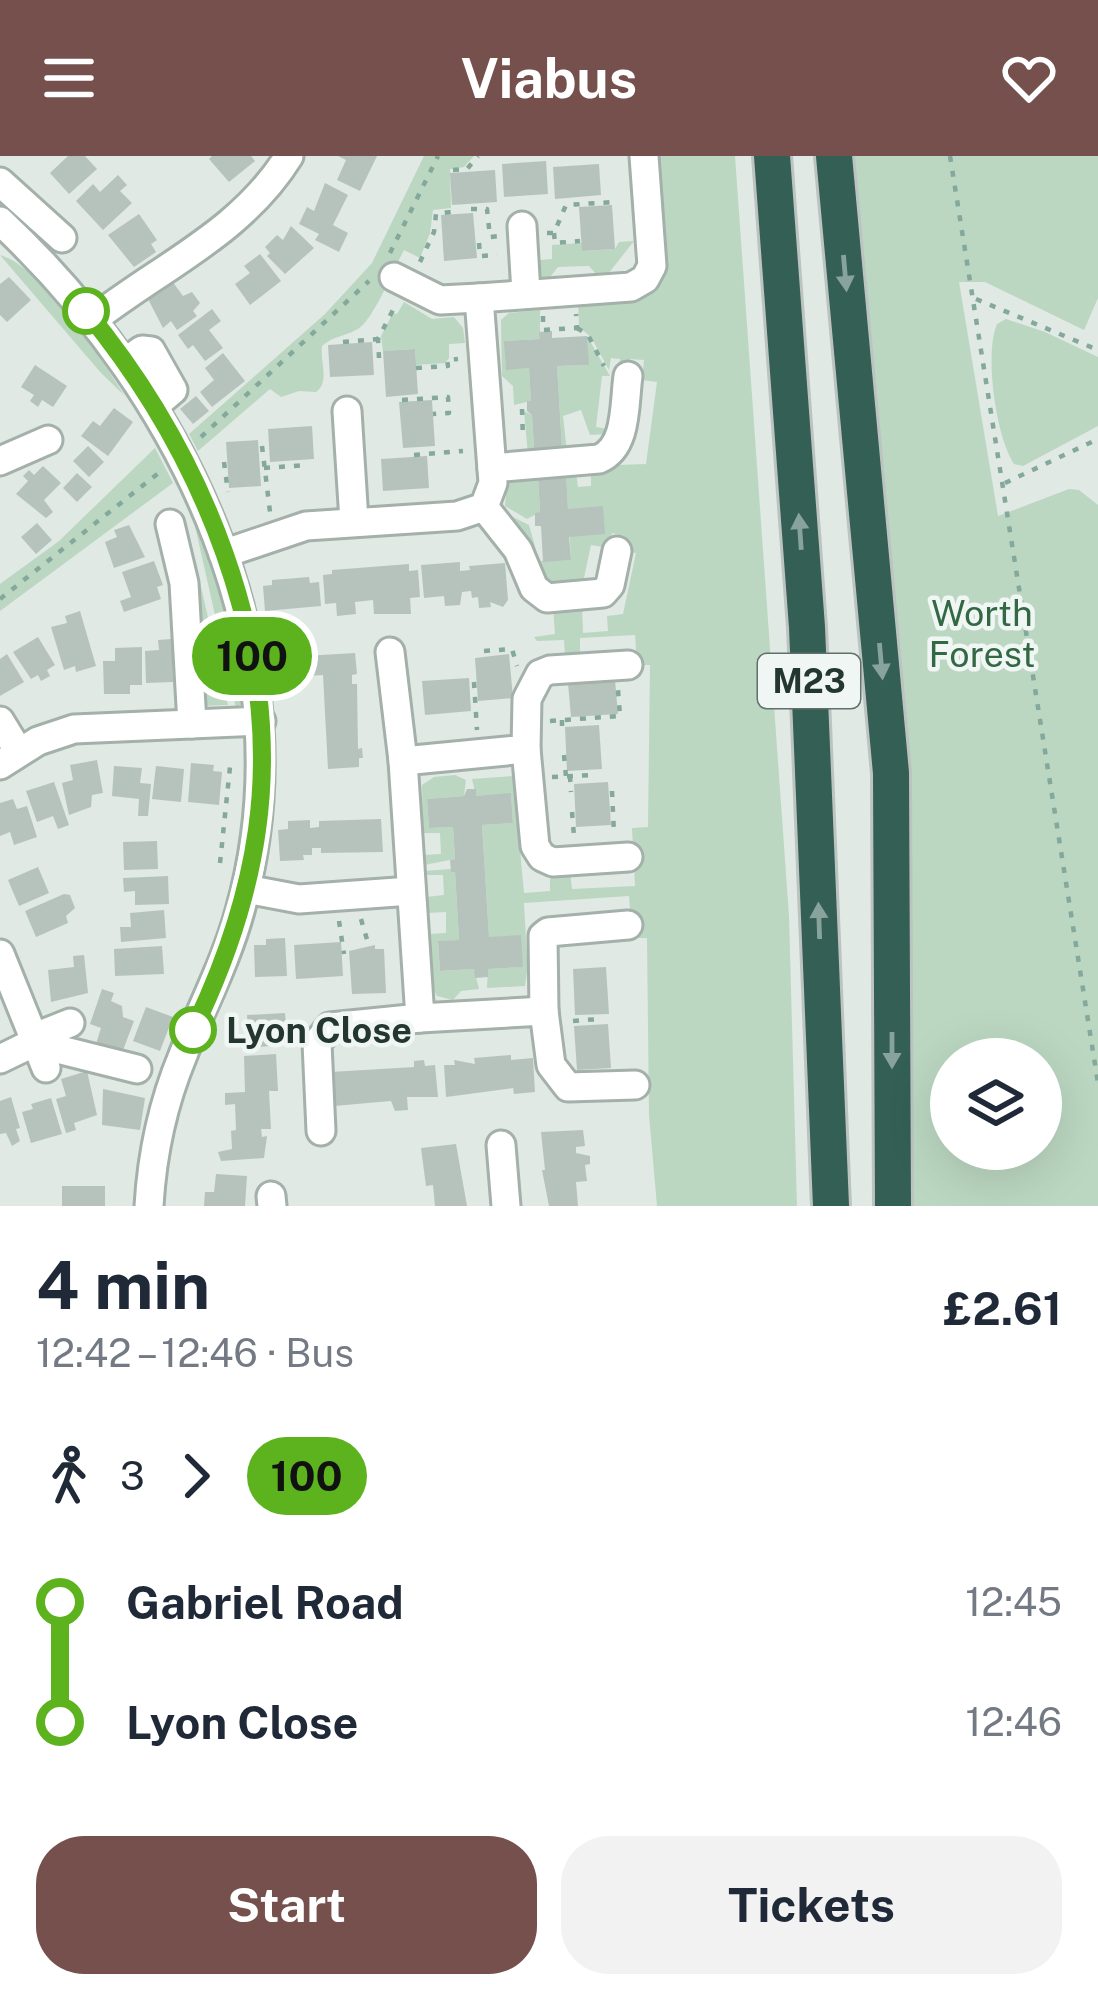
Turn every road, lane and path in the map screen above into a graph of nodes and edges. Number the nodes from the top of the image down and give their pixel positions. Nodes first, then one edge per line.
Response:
1 (289, 156) edge
2 (439, 156) edge
3 (478, 156) edge
4 (644, 156) edge
5 (772, 156) edge
6 (834, 156) edge
7 (950, 156) edge
8 (453, 170) dead end
9 (0, 182) edge
10 (522, 226) dead end
11 (20, 227) edge
12 (554, 233) dead end
13 (62, 238) dead end
14 (580, 241) dead end
15 (383, 272) junction
16 (526, 293) junction
17 (478, 298) junction
18 (974, 299) junction
19 (390, 315) dead end
20 (93, 320) junction
21 (545, 329) dead end
22 (378, 339) junction
23 (344, 342) dead end
24 (1098, 350) edge
25 (483, 357) junction
26 (379, 358) dead end
27 (416, 368) dead end
28 (628, 376) joint
29 (402, 400) dead end
30 (347, 412) dead end
31 (433, 414) dead end
32 (1098, 439) edge
33 (48, 440) dead end
34 (262, 446) dead end
35 (415, 455) dead end
36 (180, 456) junction
37 (490, 460) junction
38 (0, 461) edge
39 (224, 462) dead end
40 (307, 465) dead end
41 (264, 468) junction
42 (1005, 483) junction
43 (230, 497) dead end
44 (484, 507) junction
45 (354, 521) junction
46 (170, 524) dead end
47 (274, 535) junction
48 (617, 551) dead end
49 (223, 554) junction
50 (0, 599) edge
51 (390, 652) dead end
52 (484, 652) dead end
53 (622, 666) joint
54 (539, 674) junction
55 (474, 682) dead end
56 (562, 720) junction
57 (0, 721) edge
58 (261, 721) junction
59 (192, 724) junction
60 (562, 734) dead end
61 (525, 736) junction
62 (478, 754) junction
63 (564, 755) dead end
64 (9, 759) edge
65 (403, 760) junction
66 (594, 775) dead end
67 (568, 777) junction
68 (529, 779) junction
69 (612, 791) dead end
70 (571, 792) dead end
71 (621, 858) joint
72 (246, 889) junction
73 (411, 891) junction
74 (337, 896) junction
75 (628, 925) dead end
76 (0, 954) edge
77 (344, 954) dead end
78 (544, 1011) junction
79 (420, 1018) junction
80 (598, 1019) dead end
81 (573, 1021) dead end
82 (70, 1023) dead end
83 (40, 1049) junction
84 (0, 1059) edge
85 (137, 1069) dead end
86 (1098, 1083) edge
87 (635, 1085) dead end
88 (320, 1131) dead end
89 (500, 1144) dead end
90 (505, 1194) edge
91 (149, 1206) edge
92 (831, 1206) edge
93 (893, 1206) edge

1 - 20 street
2 - 15 path
3 - 8 path
4 - 16 street
92 -> 5 highway, M23
6 -> 93 highway, M23
7 - 18 path
9 - 11 street
10 - 16 street
11 - 13 street
11 - 20 street
12 - 14 path
15 - 17 street
15 - 36 path
16 - 17 street
17 - 25 street
18 - 24 path
18 - 42 path
19 - 22 path
20 - 36 street
21 - 28 path
22 - 23 path
22 - 26 path
25 - 27 path
25 - 37 street
28 - 37 street
29 - 31 path
30 - 45 street
32 - 42 path
33 - 38 street
34 - 41 path
35 - 37 path
36 - 49 street
36 - 50 path
37 - 44 street
39 - 43 path
40 - 41 path
41 - 47 path
42 - 86 path
44 - 45 street
44 - 48 street
45 - 47 street
46 - 59 street
47 - 49 street
49 - 58 street
51 - 65 street
52 - 54 path
53 - 54 street
53 - 56 path
54 - 61 street
55 - 62 path
56 - 60 path
56 - 61 path
57 - 64 street
58 - 59 street
58 - 72 street
59 - 64 street
61 - 62 street
61 - 68 street
62 - 65 street
63 - 67 path
65 - 73 street
66 - 67 path
67 - 68 path
67 - 70 path
68 - 71 street
69 - 71 path
72 - 74 street
72 - 91 street
73 - 74 street
73 - 79 street
74 - 77 path
75 - 78 street
76 - 83 street
78 - 79 street
78 - 87 street
79 - 88 street
80 - 81 path
82 - 83 street
83 - 84 street
83 - 85 street
89 - 90 street

